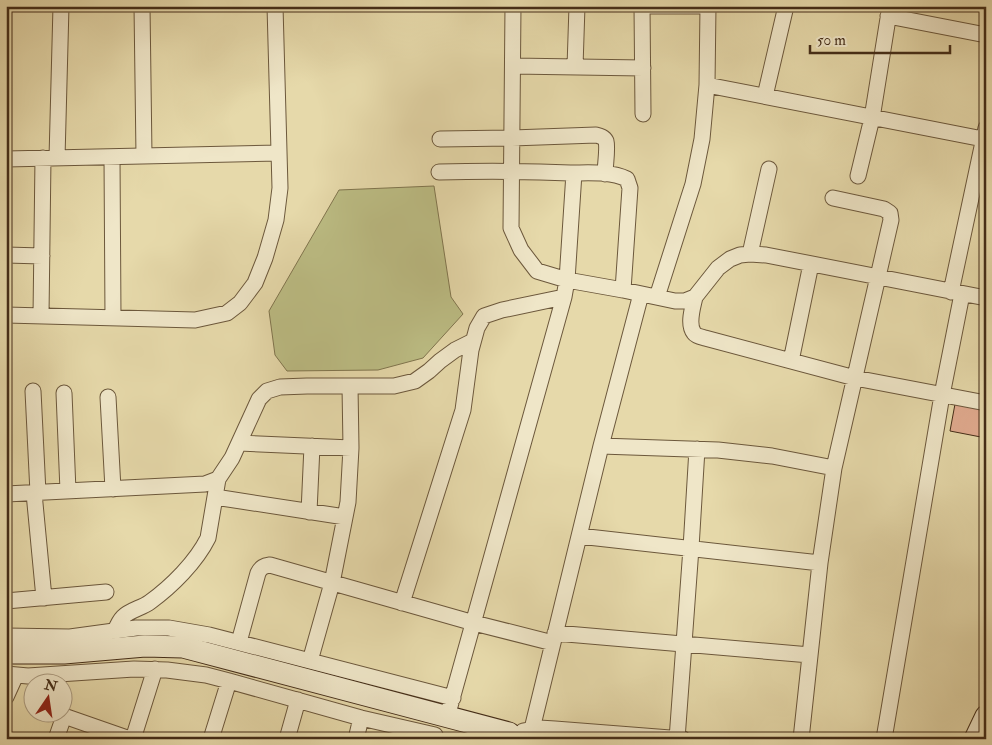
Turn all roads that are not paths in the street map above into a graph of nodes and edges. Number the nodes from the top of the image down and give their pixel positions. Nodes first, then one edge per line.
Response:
1 (61, 6) edge
2 (142, 6) edge
3 (275, 6) edge
4 (513, 6) edge
5 (577, 6) edge
6 (641, 6) edge
7 (708, 6) edge
8 (786, 6) edge
9 (889, 11) edge
10 (986, 35) edge
11 (513, 66) junction
12 (575, 67) junction
13 (643, 68) junction
14 (707, 85) junction
15 (765, 96) junction
16 (644, 114) dead end
17 (872, 118) junction
18 (984, 134) edge
19 (440, 138) dead end
20 (512, 138) junction
21 (279, 153) junction
22 (144, 156) junction
23 (112, 157) junction
24 (50, 158) junction
25 (6, 159) edge
26 (769, 169) dead end
27 (512, 170) junction
28 (439, 172) dead end
29 (574, 173) junction
30 (605, 174) junction
31 (858, 176) dead end
32 (834, 198) dead end
33 (750, 254) junction
34 (6, 255) edge
35 (42, 256) junction
36 (811, 264) junction
37 (878, 277) junction
38 (567, 280) junction
39 (624, 290) junction
40 (957, 293) junction
41 (641, 294) junction
42 (564, 297) junction
43 (657, 297) junction
44 (695, 297) junction
45 (986, 298) edge
46 (6, 315) edge
47 (41, 316) junction
48 (113, 318) junction
49 (473, 341) junction
50 (791, 361) junction
51 (855, 378) junction
52 (350, 386) junction
53 (33, 391) dead end
54 (64, 393) dead end
55 (942, 395) junction
56 (108, 397) dead end
57 (986, 404) edge
58 (239, 443) junction
59 (312, 446) junction
60 (601, 446) junction
61 (351, 448) junction
62 (697, 450) junction
63 (834, 468) junction
64 (218, 479) junction
65 (113, 489) junction
66 (68, 491) junction
67 (36, 493) junction
68 (6, 494) edge
69 (215, 497) junction
70 (309, 512) junction
71 (345, 517) junction
72 (579, 536) junction
73 (691, 548) junction
74 (820, 562) junction
75 (332, 583) junction
76 (106, 592) dead end
77 (44, 598) junction
78 (6, 602) edge
79 (402, 602) junction
80 (474, 622) junction
81 (115, 631) junction
82 (6, 636) edge
83 (554, 638) junction
84 (239, 642) junction
85 (685, 644) junction
86 (6, 651) edge
87 (810, 654) junction
88 (310, 661) junction
89 (155, 669) junction
90 (21, 677) edge
91 (229, 681) junction
92 (6, 697) edge
93 (298, 700) junction
94 (986, 716) edge
95 (72, 718) edge
96 (362, 718) junction
97 (439, 719) edge
98 (59, 722) edge
99 (519, 734) edge
100 (617, 736) edge
101 (678, 738) edge
102 (56, 739) edge
103 (131, 739) edge
104 (211, 739) edge
105 (287, 739) edge
106 (356, 739) edge
107 (683, 739) edge
108 (801, 739) edge
109 (884, 739) edge
110 (975, 739) edge

1 - 24 street
2 - 22 street
3 - 21 street
4 - 11 street
5 - 12 street
6 - 7 street
6 - 13 street
7 - 14 street
8 - 15 street
9 - 10 street
9 - 17 street
11 - 12 street
11 - 20 street
12 - 13 street
13 - 16 street
14 - 15 street
14 - 43 street
15 - 17 street
17 - 18 street
17 - 31 street
18 - 40 street
19 - 20 street
20 - 27 street
20 - 30 street
21 - 22 street
21 - 48 street
22 - 23 street
23 - 24 street
23 - 48 street
24 - 25 street
24 - 35 street
26 - 33 street
27 - 28 street
27 - 29 street
27 - 38 street
29 - 30 street
29 - 38 street
30 - 39 street
32 - 37 street
33 - 36 street
33 - 44 street
34 - 35 street
35 - 47 street
36 - 37 street
36 - 50 street
37 - 40 street
37 - 51 street
38 - 39 street
38 - 42 street
39 - 41 street
40 - 45 street
40 - 55 street
41 - 43 street
41 - 60 street
42 - 49 street
42 - 80 street
43 - 44 street
44 - 50 street
46 - 47 street
47 - 48 street
49 - 52 street
49 - 79 street
50 - 51 street
51 - 55 street
51 - 63 street
52 - 58 street
52 - 61 street
53 - 67 street
54 - 66 street
55 - 57 street
55 - 109 street
56 - 65 street
58 - 59 street
58 - 64 street
59 - 61 street
59 - 70 street
60 - 62 street
60 - 72 street
61 - 71 street
62 - 63 street
62 - 73 street
63 - 74 street
64 - 65 street
64 - 69 street
65 - 66 street
66 - 67 street
67 - 68 street
67 - 77 street
69 - 70 street
69 - 81 street
70 - 71 street
71 - 75 street
72 - 73 street
72 - 83 street
73 - 74 street
73 - 85 street
74 - 87 street
75 - 79 street
75 - 84 street
75 - 88 street
76 - 77 street
77 - 78 street
79 - 80 street
80 - 83 street
80 - 97 street
81 - 82 street
81 - 84 street
83 - 85 street
83 - 99 street
84 - 88 street
85 - 87 street
85 - 101 street
86 - 97 street
87 - 108 street
88 - 97 street
89 - 90 street
89 - 91 street
89 - 103 street
90 - 92 street
91 - 93 street
91 - 104 street
93 - 96 street
93 - 105 street
94 - 110 street
95 - 103 street
96 - 97 street
96 - 106 street
97 - 99 street
98 - 102 street
99 - 100 street
100 - 101 street
101 - 107 street

